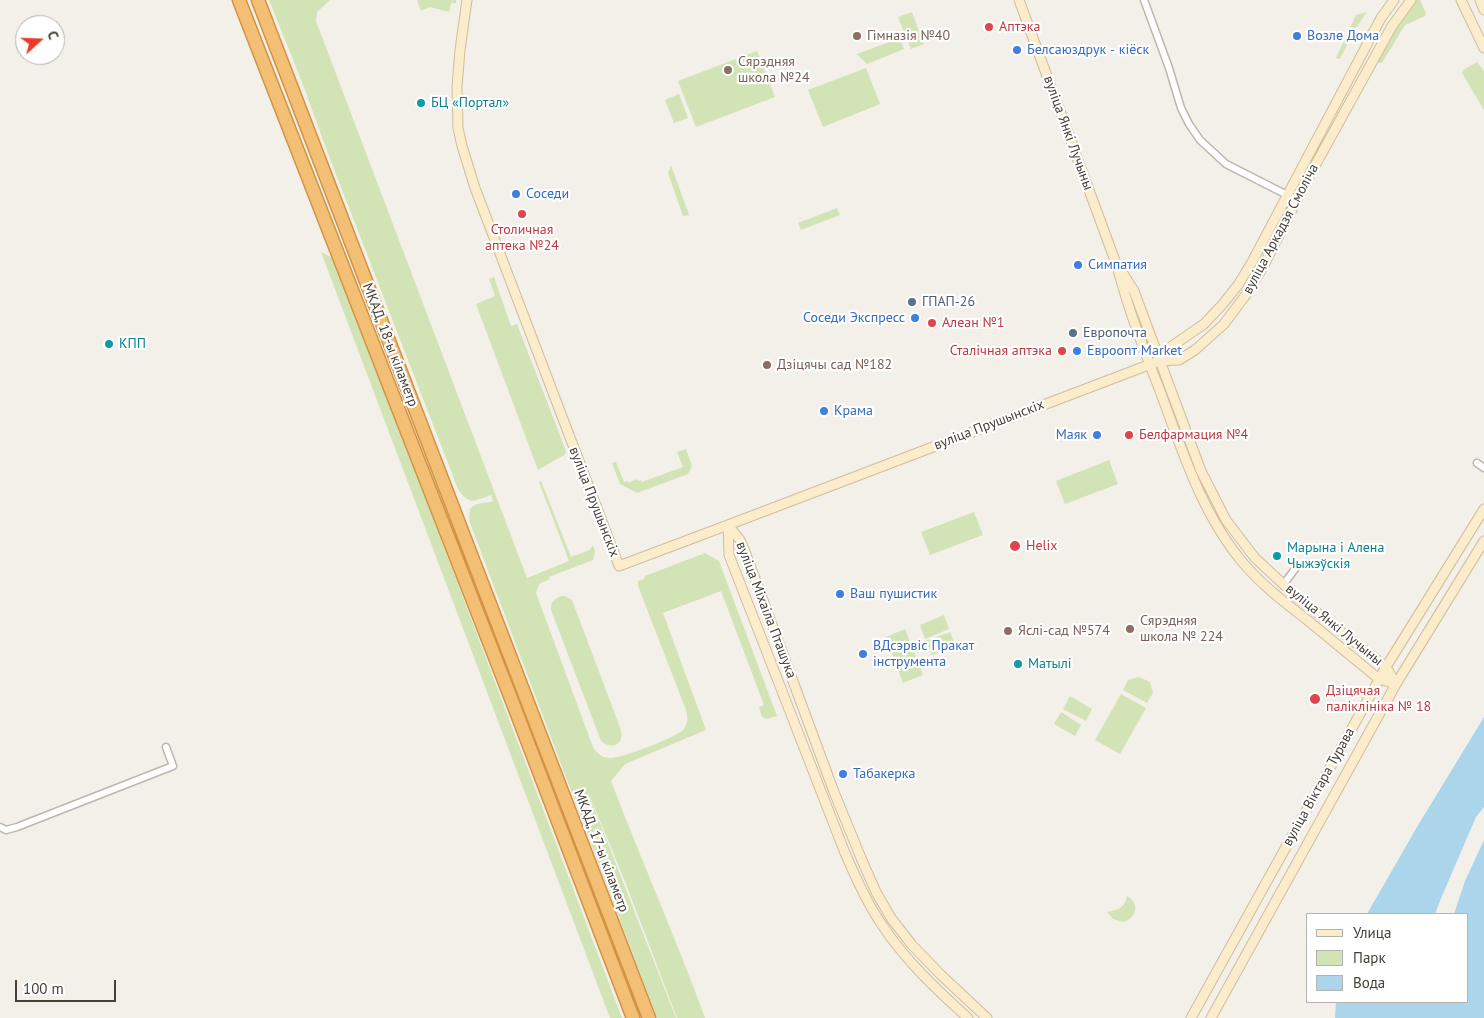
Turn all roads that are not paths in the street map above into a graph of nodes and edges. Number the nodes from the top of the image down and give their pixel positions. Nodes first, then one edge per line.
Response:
1 (232, 0) edge
2 (239, 0) edge
3 (258, 0) edge
4 (467, 0) edge
5 (1019, 0) edge
6 (1144, 0) edge
7 (1394, 0) edge
8 (1411, 0) edge
9 (1461, 0) edge
10 (1480, 0) edge
11 (1484, 10) edge
12 (255, 42) junction
13 (1484, 48) edge
14 (1287, 195) junction
15 (1297, 200) junction
16 (1117, 266) junction
17 (1159, 361) junction
18 (1150, 364) junction
19 (1477, 463) dead end
20 (1484, 468) edge
21 (1484, 508) edge
22 (728, 526) junction
23 (1484, 541) edge
24 (1298, 565) dead end
25 (1283, 585) junction
26 (1276, 595) junction
27 (1386, 667) junction
28 (1380, 679) junction
29 (1396, 684) junction
30 (525, 695) joint
31 (166, 746) dead end
32 (0, 827) edge
33 (633, 1018) edge
34 (649, 1018) edge
35 (968, 1018) edge
36 (987, 1018) edge
37 (1191, 1018) edge
38 (1211, 1018) edge

1 - 12 highway
2 - 12 highway, МКАД, 18-ы кіламетр
3 - 30 highway, МКАД, 18-ы кіламетр
4 - 22 main road, вуліца Прушынскіх
5 - 16 main road, вуліца Янкі Лучыны
6 - 14 street
7 - 14 main road, вуліца Аркадзя Смоліча
8 - 15 main road, вуліца Аркадзя Смоліча
9 - 13 main road
10 - 11 main road
12 - 33 highway, МКАД, 18-ы кіламетр
14 - 15 street
14 - 17 main road, вуліца Аркадзя Смоліча
15 - 17 main road, вуліца Аркадзя Смоліча
16 - 17 main road, вуліца Янкі Лучыны
16 - 18 main road, вуліца Янкі Лучыны
17 - 18 main road, вуліца Прушынскіх
17 - 25 main road, вуліца Янкі Лучыны
18 - 22 main road, вуліца Прушынскіх
18 - 26 main road, вуліца Янкі Лучыны
19 - 20 street
21 - 27 main road, вуліца Віктара Турава
22 - 35 main road, вуліца Міхаіла Пташука
22 - 36 main road, вуліца Міхаіла Пташука
23 - 29 main road, вуліца Віктара Турава
24 - 25 street
25 - 26 main road
25 - 27 main road, вуліца Янкі Лучыны
26 - 28 main road, вуліца Янкі Лучыны
27 - 28 main road, вуліца Віктара Турава
27 - 29 main road, вуліца Янкі Лучыны
28 - 29 main road, вуліца Янкі Лучыны
28 - 37 main road, вуліца Віктара Турава
29 - 38 main road, вуліца Віктара Турава
30 - 34 highway, МКАД, 17-ы кіламетр
31 - 32 street

